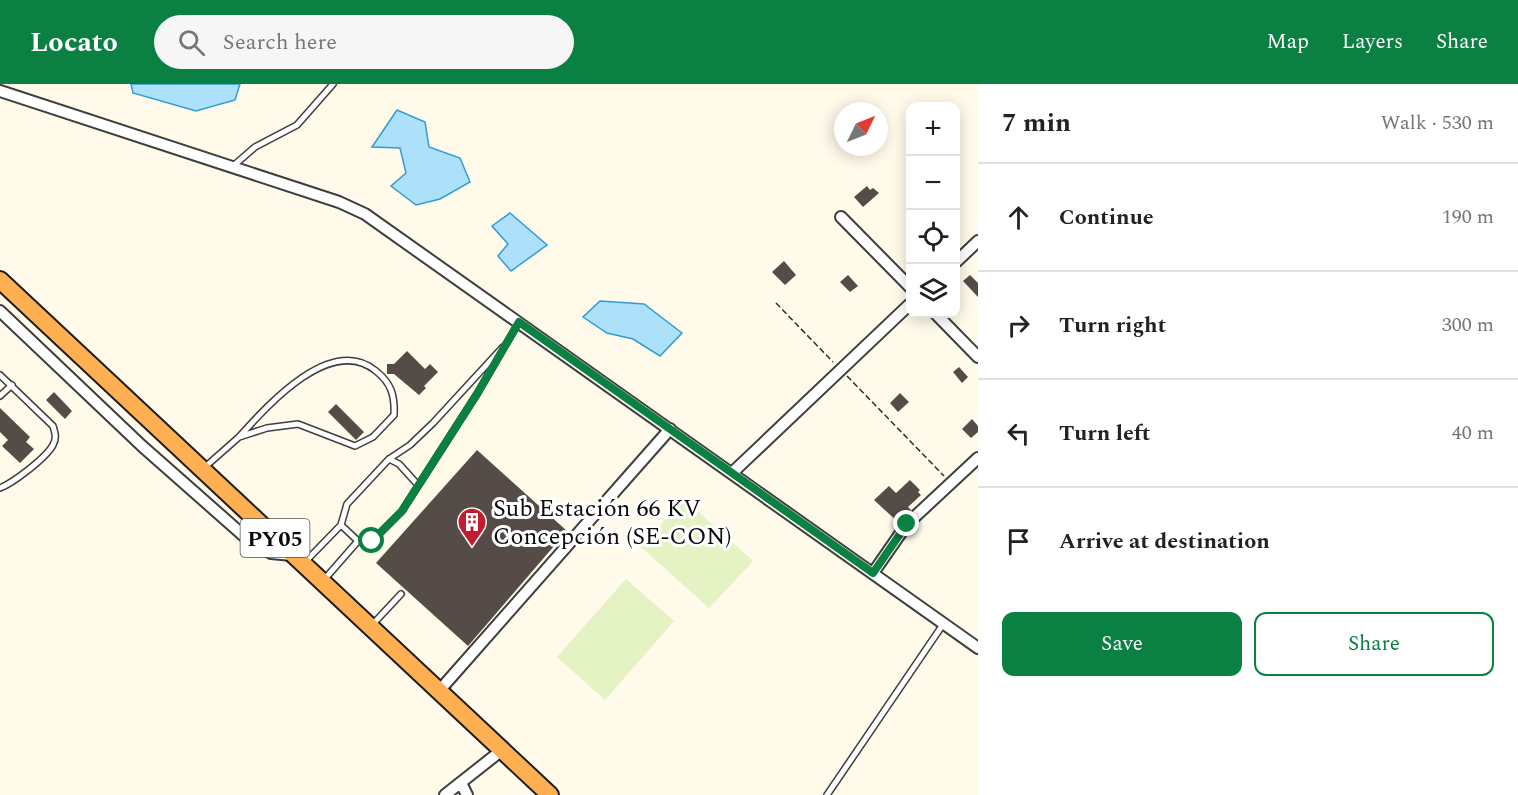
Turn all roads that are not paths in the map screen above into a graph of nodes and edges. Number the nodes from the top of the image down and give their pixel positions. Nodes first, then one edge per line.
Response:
1 (333, 84) edge
2 (0, 91) edge
3 (232, 167) junction
4 (841, 217) dead end
5 (978, 241) edge
6 (960, 258) edge
7 (0, 280) edge
8 (906, 283) edge
9 (906, 308) edge
10 (0, 311) edge
11 (940, 318) edge
12 (519, 322) junction
13 (509, 341) junction
14 (978, 357) edge
15 (0, 375) edge
16 (12, 385) junction
17 (0, 396) edge
18 (670, 429) junction
19 (239, 436) junction
20 (978, 458) edge
21 (389, 459) junction
22 (201, 470) junction
23 (732, 473) junction
24 (418, 485) junction
25 (0, 488) edge
26 (341, 525) junction
27 (358, 541) junction
28 (298, 559) junction
29 (873, 573) junction
30 (322, 582) junction
31 (401, 594) dead end
32 (944, 623) junction
33 (370, 627) junction
34 (978, 648) edge
35 (439, 692) junction
36 (502, 750) junction
37 (460, 783) junction
38 (445, 795) edge
39 (467, 795) edge
40 (550, 795) edge
41 (826, 795) edge

1 - 3 lane
2 - 3 street
3 - 12 street
4 - 8 street
5 - 6 street
7 - 22 highway, PY05
9 - 23 street
10 - 28 street
11 - 14 street
12 - 13 lane
12 - 18 street
13 - 21 lane
13 - 24 lane
15 - 16 lane
16 - 17 lane
16 - 25 lane
18 - 23 street
18 - 35 street
19 - 19 lane
19 - 22 lane
20 - 29 street
21 - 24 lane
21 - 26 lane
22 - 28 highway, PY05
23 - 29 street
24 - 27 lane
26 - 27 lane
26 - 28 lane
27 - 30 lane
28 - 30 highway, PY05
29 - 32 street
30 - 33 highway, PY05
31 - 33 lane
32 - 34 street
32 - 41 lane
33 - 35 highway, PY05
35 - 36 highway, PY05
36 - 37 street
36 - 40 highway, PY05
37 - 38 street
37 - 39 street

